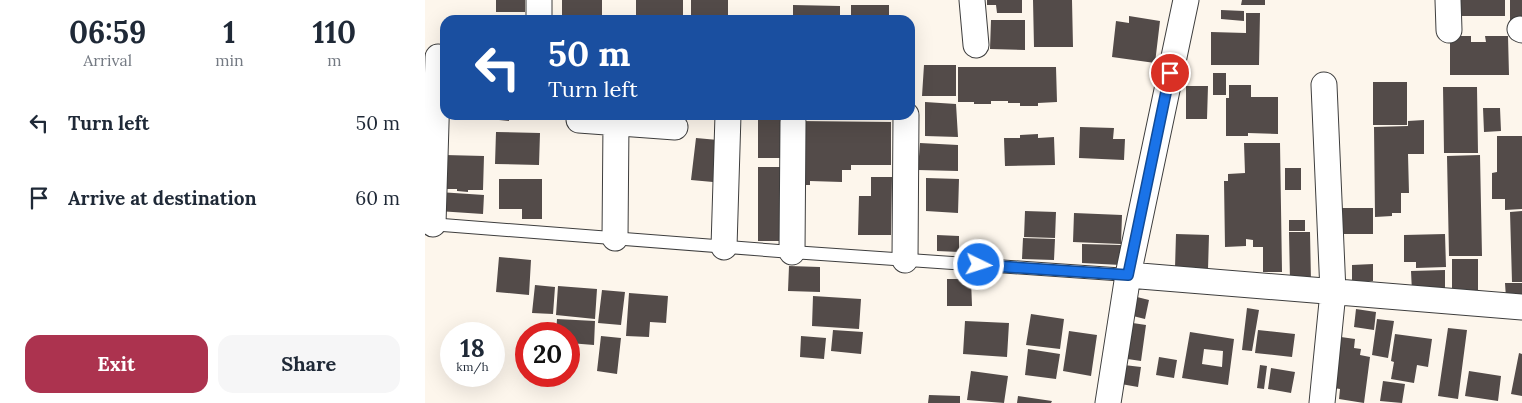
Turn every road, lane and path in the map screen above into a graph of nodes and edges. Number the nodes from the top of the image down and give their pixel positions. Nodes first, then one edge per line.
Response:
1 (539, 0) edge
2 (972, 0) edge
3 (1186, 0) edge
4 (1448, 0) edge
5 (539, 15) edge
6 (1449, 30) dead end
7 (976, 45) dead end
8 (438, 57) dead end
9 (1324, 85) dead end
10 (579, 120) dead end
11 (728, 120) edge
12 (907, 120) edge
13 (617, 122) junction
14 (793, 122) dead end
15 (675, 127) dead end
16 (429, 224) edge
17 (615, 238) junction
18 (724, 247) junction
19 (792, 252) junction
20 (905, 260) junction
21 (1128, 275) junction
22 (1333, 292) junction
23 (1522, 307) edge
24 (1108, 403) edge
25 (1322, 403) edge

1 - 5 street
2 - 7 street
3 - 21 street
4 - 6 street
8 - 16 street
9 - 22 street
10 - 13 street
11 - 18 street
12 - 20 street
13 - 15 street
13 - 17 street
14 - 19 street
16 - 17 lane
17 - 18 lane
18 - 19 lane
19 - 20 lane
20 - 21 lane
21 - 22 street
21 - 24 street
22 - 23 street
22 - 25 street

